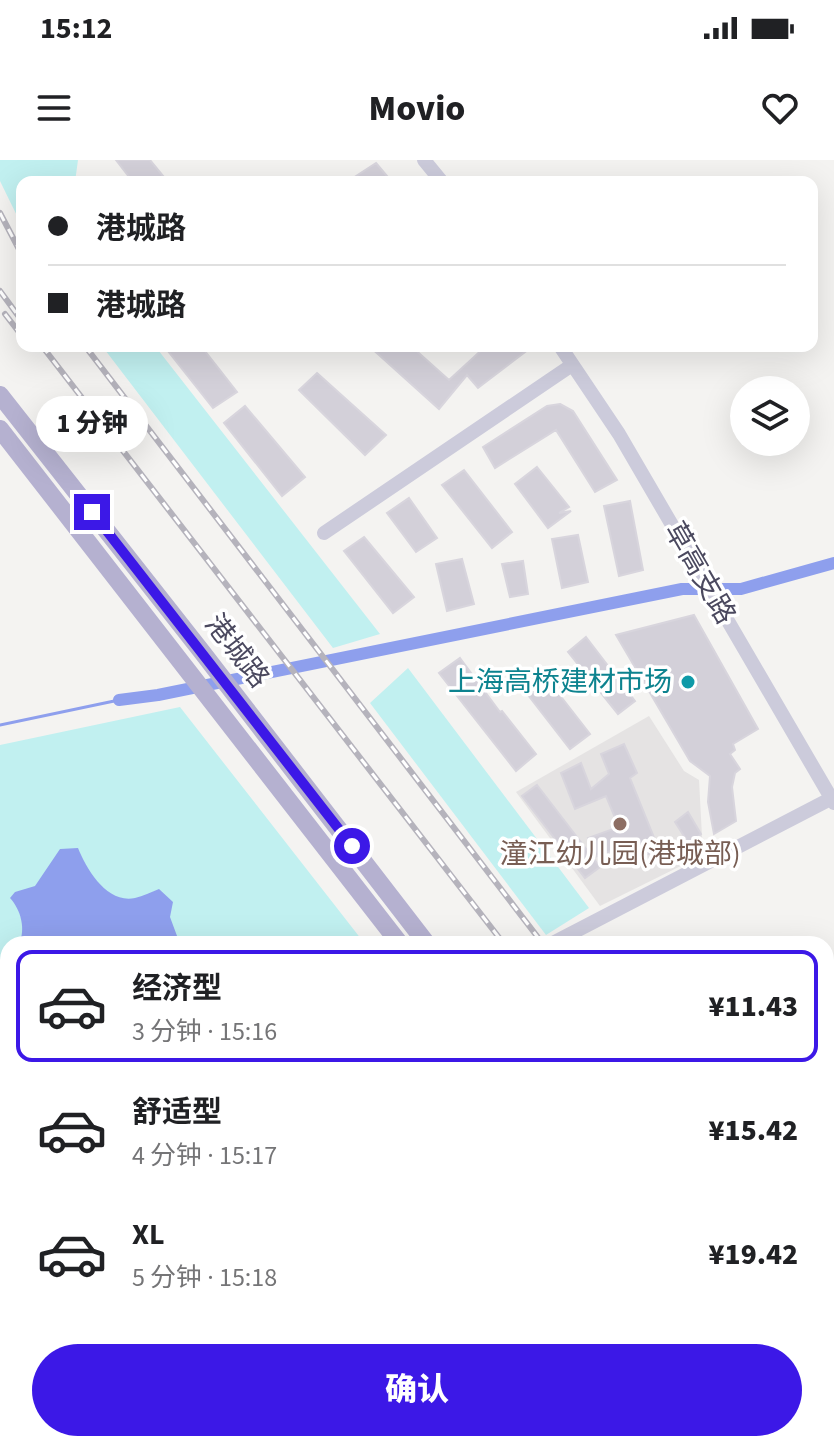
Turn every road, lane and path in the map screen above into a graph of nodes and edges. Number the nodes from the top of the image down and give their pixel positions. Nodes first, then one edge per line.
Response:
1 (424, 160) edge
2 (437, 176) edge
3 (564, 352) edge
4 (572, 365) junction
5 (0, 395) edge
6 (0, 429) edge
7 (324, 533) dead end
8 (833, 799) edge
9 (394, 936) edge
10 (421, 936) edge
11 (567, 936) edge

1 - 2 street
3 - 4 street, 草高支路
4 - 7 street
4 - 8 street, 草高支路
5 - 10 main road, 港城路
6 - 9 main road, 港城路
8 - 11 street

